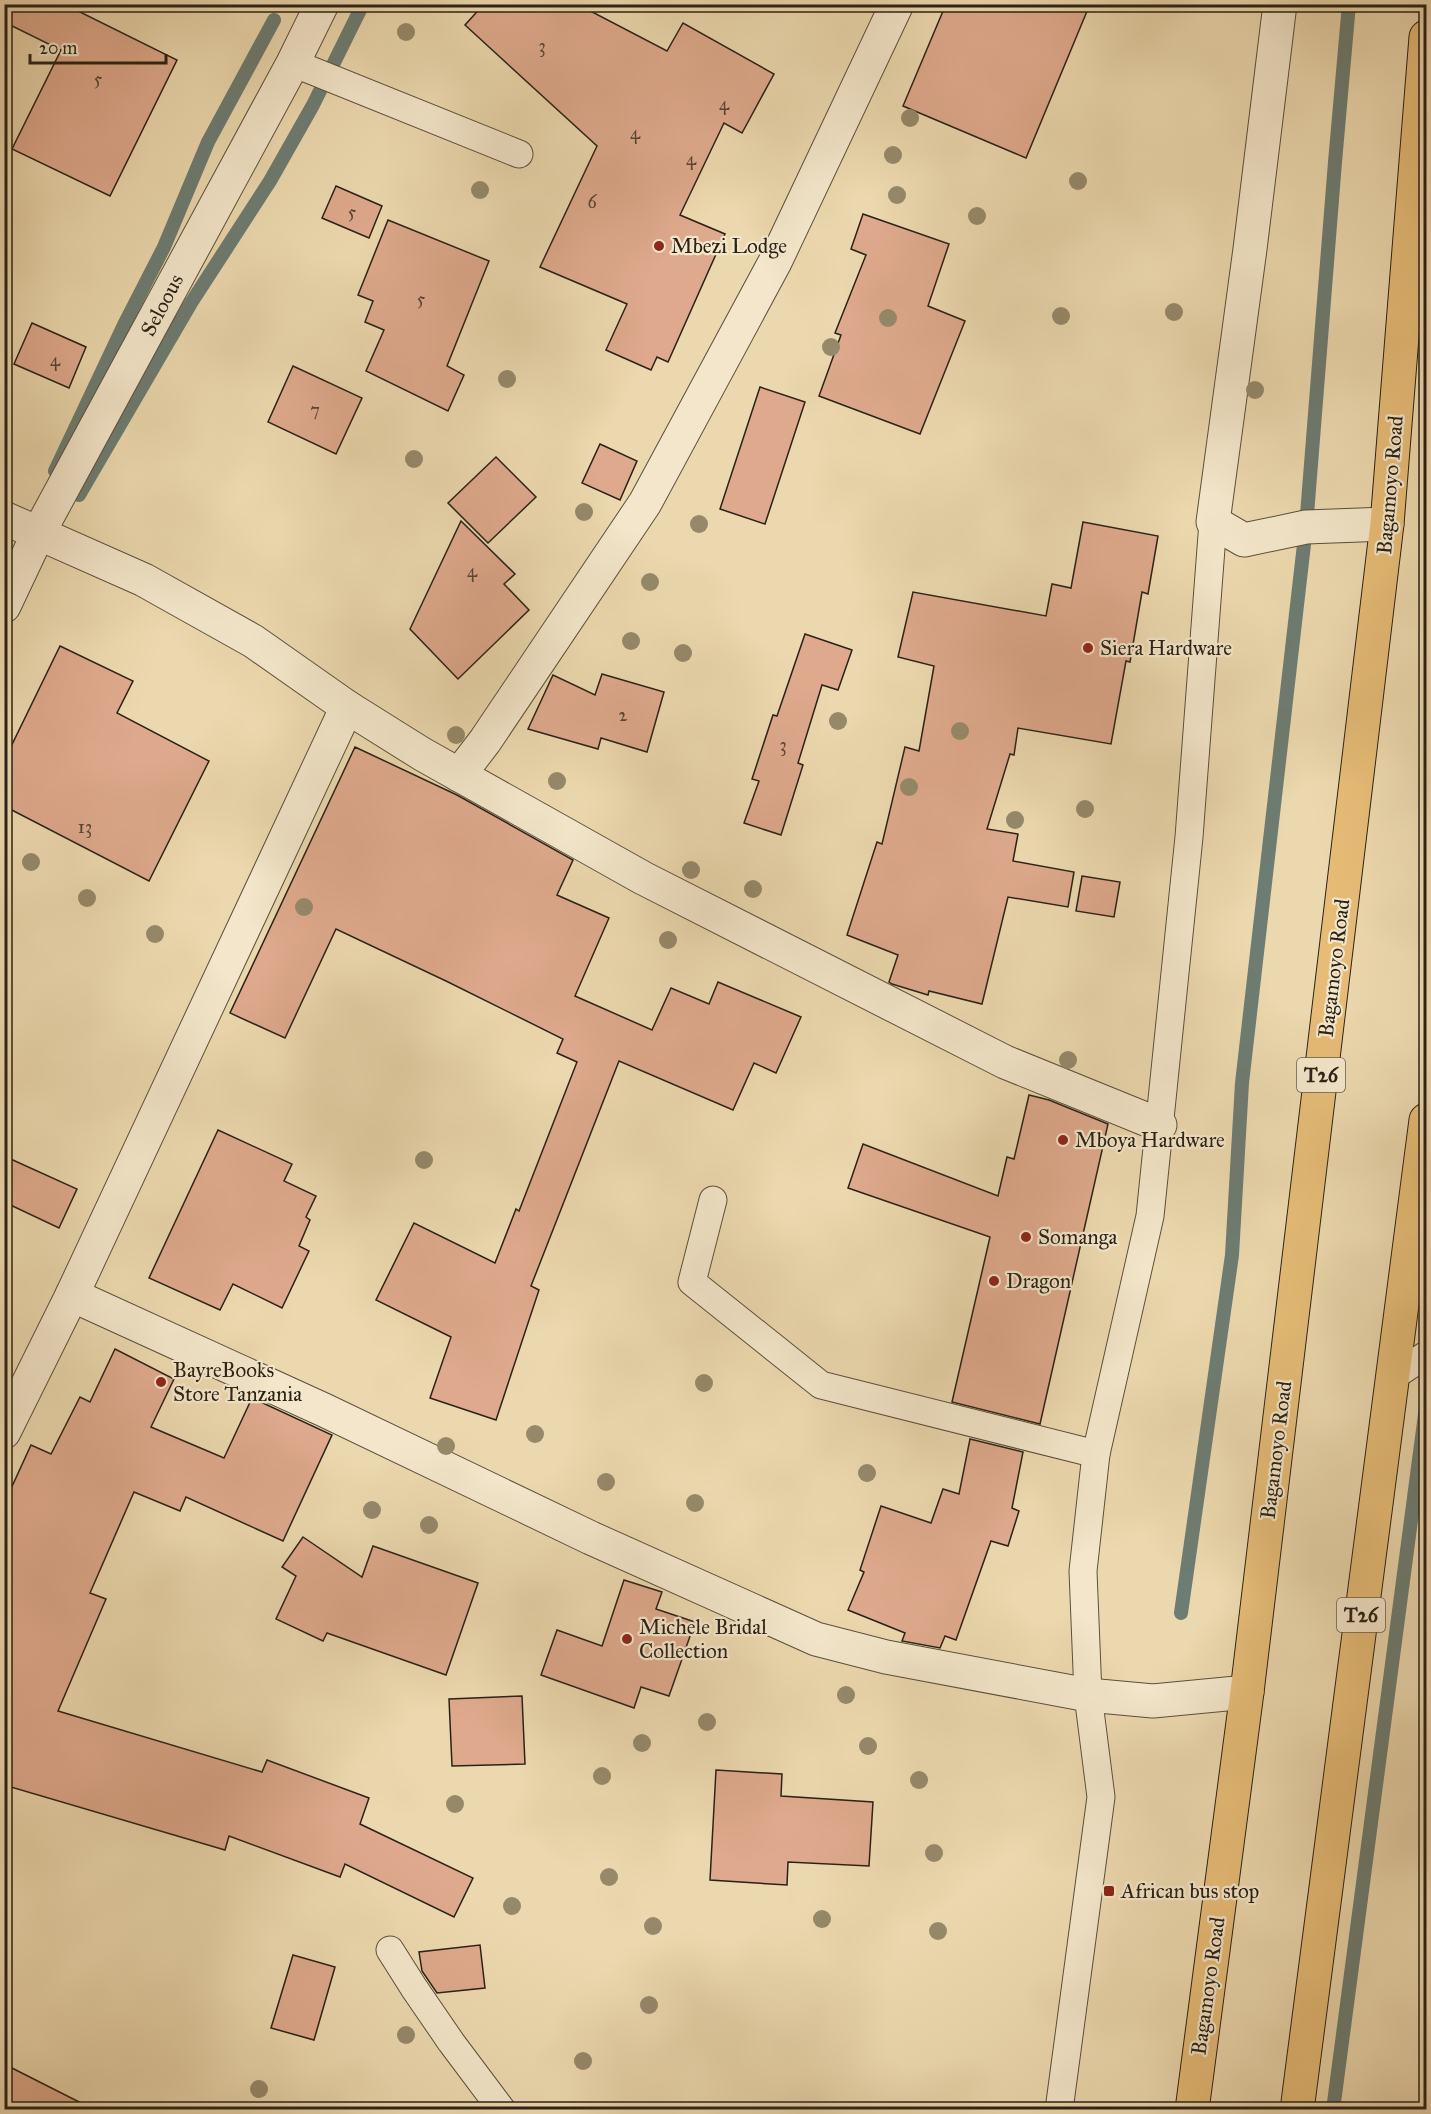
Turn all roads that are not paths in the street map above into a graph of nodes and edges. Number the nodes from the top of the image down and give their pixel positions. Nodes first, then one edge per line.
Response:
1 (322, 4) edge
2 (897, 4) edge
3 (1280, 4) edge
4 (1426, 38) edge
5 (293, 63) junction
6 (519, 154) dead end
7 (4, 519) edge
8 (1213, 522) junction
9 (1387, 524) junction
10 (38, 534) junction
11 (4, 606) edge
12 (347, 707) junction
13 (459, 775) junction
14 (1426, 1120) edge
15 (1160, 1125) junction
16 (713, 1200) dead end
17 (72, 1295) junction
18 (1426, 1354) edge
19 (1392, 1377) junction
20 (4, 1432) edge
21 (1096, 1454) junction
22 (1247, 1692) junction
23 (1088, 1695) junction
24 (390, 1950) dead end
25 (502, 2109) edge
26 (1059, 2109) edge
27 (1192, 2109) edge
28 (1297, 2109) edge

1 - 5 street, Seloous
2 - 13 street
3 - 8 street
4 - 9 highway, Bagamoyo Road / T26
5 - 6 lane
5 - 10 street, Seloous
7 - 10 street
8 - 9 street
8 - 15 lane
9 - 22 highway, Bagamoyo Road / T26
10 - 11 street, Seloous
10 - 12 street
12 - 13 street
12 - 17 street
13 - 15 street
14 - 19 highway, T26
15 - 21 lane
16 - 21 lane
17 - 20 street
17 - 23 street
18 - 19 lane
19 - 28 highway, T26
21 - 23 lane
22 - 23 street
22 - 27 highway, Bagamoyo Road / T26
23 - 26 lane
24 - 25 lane

